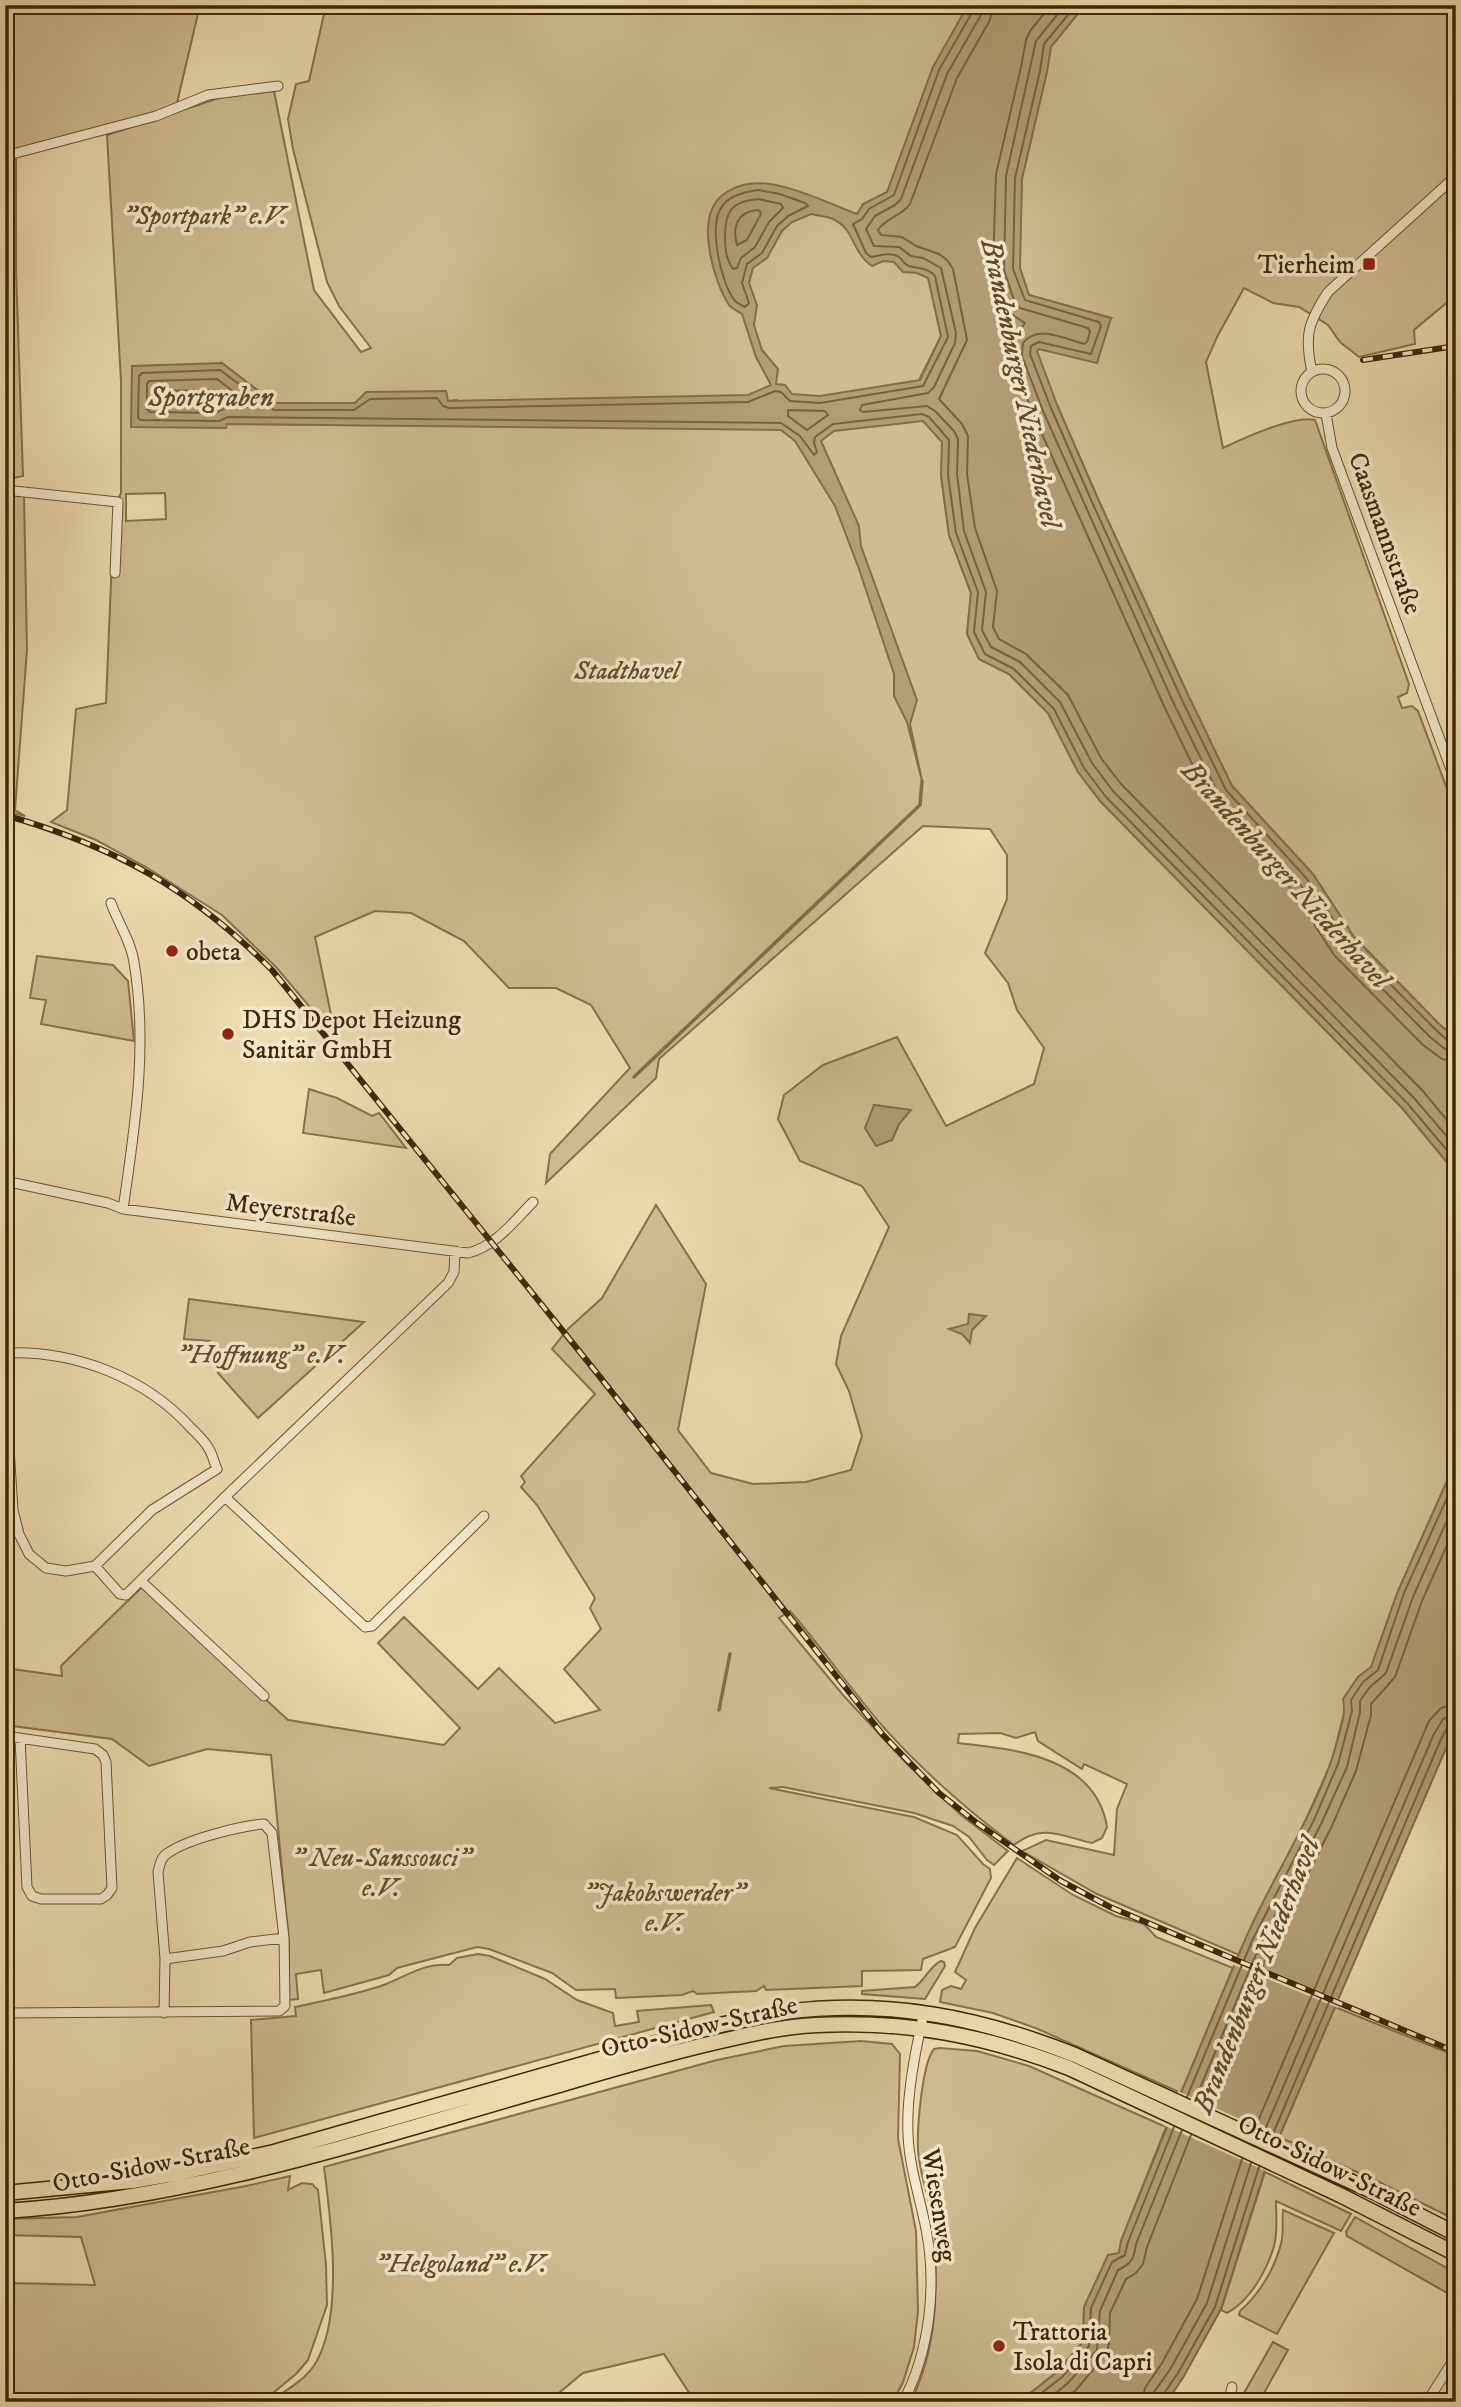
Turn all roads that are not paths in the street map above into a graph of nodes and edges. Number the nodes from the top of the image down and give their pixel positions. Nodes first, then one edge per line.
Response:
1 (278, 86) dead end
2 (5, 156) edge
3 (1456, 176) edge
4 (1312, 372) junction
5 (1326, 414) junction
6 (5, 490) edge
7 (115, 573) dead end
8 (1456, 783) edge
9 (111, 902) dead end
10 (5, 1181) edge
11 (533, 1202) dead end
12 (122, 1209) junction
13 (455, 1251) junction
14 (5, 1353) edge
15 (5, 1385) edge
16 (225, 1497) junction
17 (484, 1516) dead end
18 (95, 1566) junction
19 (141, 1581) junction
20 (264, 1696) dead end
21 (5, 1736) edge
22 (20, 1738) junction
23 (284, 1938) junction
24 (165, 1959) junction
25 (924, 2012) junction
26 (5, 2013) edge
27 (164, 2013) junction
28 (920, 2028) junction
29 (1157, 2101) junction
30 (1292, 2163) junction
31 (5, 2193) edge
32 (5, 2211) edge
33 (1456, 2234) edge
34 (1456, 2254) edge
35 (1456, 2356) edge
36 (1232, 2387) dead end
37 (1429, 2399) edge
38 (903, 2402) edge
39 (1229, 2402) edge
40 (1447, 2402) edge

1 - 2 street
3 - 4 street
4 - 5 street
4 - 5 street
5 - 8 street, Caasmannstraße
6 - 7 street
9 - 12 street
10 - 12 street, Meyerstraße
11 - 13 street, Meyerstraße
12 - 13 street, Meyerstraße
13 - 16 street
14 - 18 street
15 - 18 street
16 - 17 street
16 - 19 street
18 - 19 street
19 - 20 street
21 - 22 street
22 - 22 street
23 - 24 street
23 - 24 street
23 - 27 street
24 - 27 street
25 - 28 street, Wiesenweg
25 - 29 main road, Otto-Sidow-Straße
25 - 31 main road, Otto-Sidow-Straße
26 - 27 street
28 - 29 main road, Otto-Sidow-Straße
28 - 32 main road, Otto-Sidow-Straße
28 - 38 street, Wiesenweg
29 - 30 main road, Otto-Sidow-Straße
30 - 33 main road, Otto-Sidow-Straße
30 - 34 main road, Otto-Sidow-Straße
35 - 37 street
36 - 39 street
37 - 40 street

